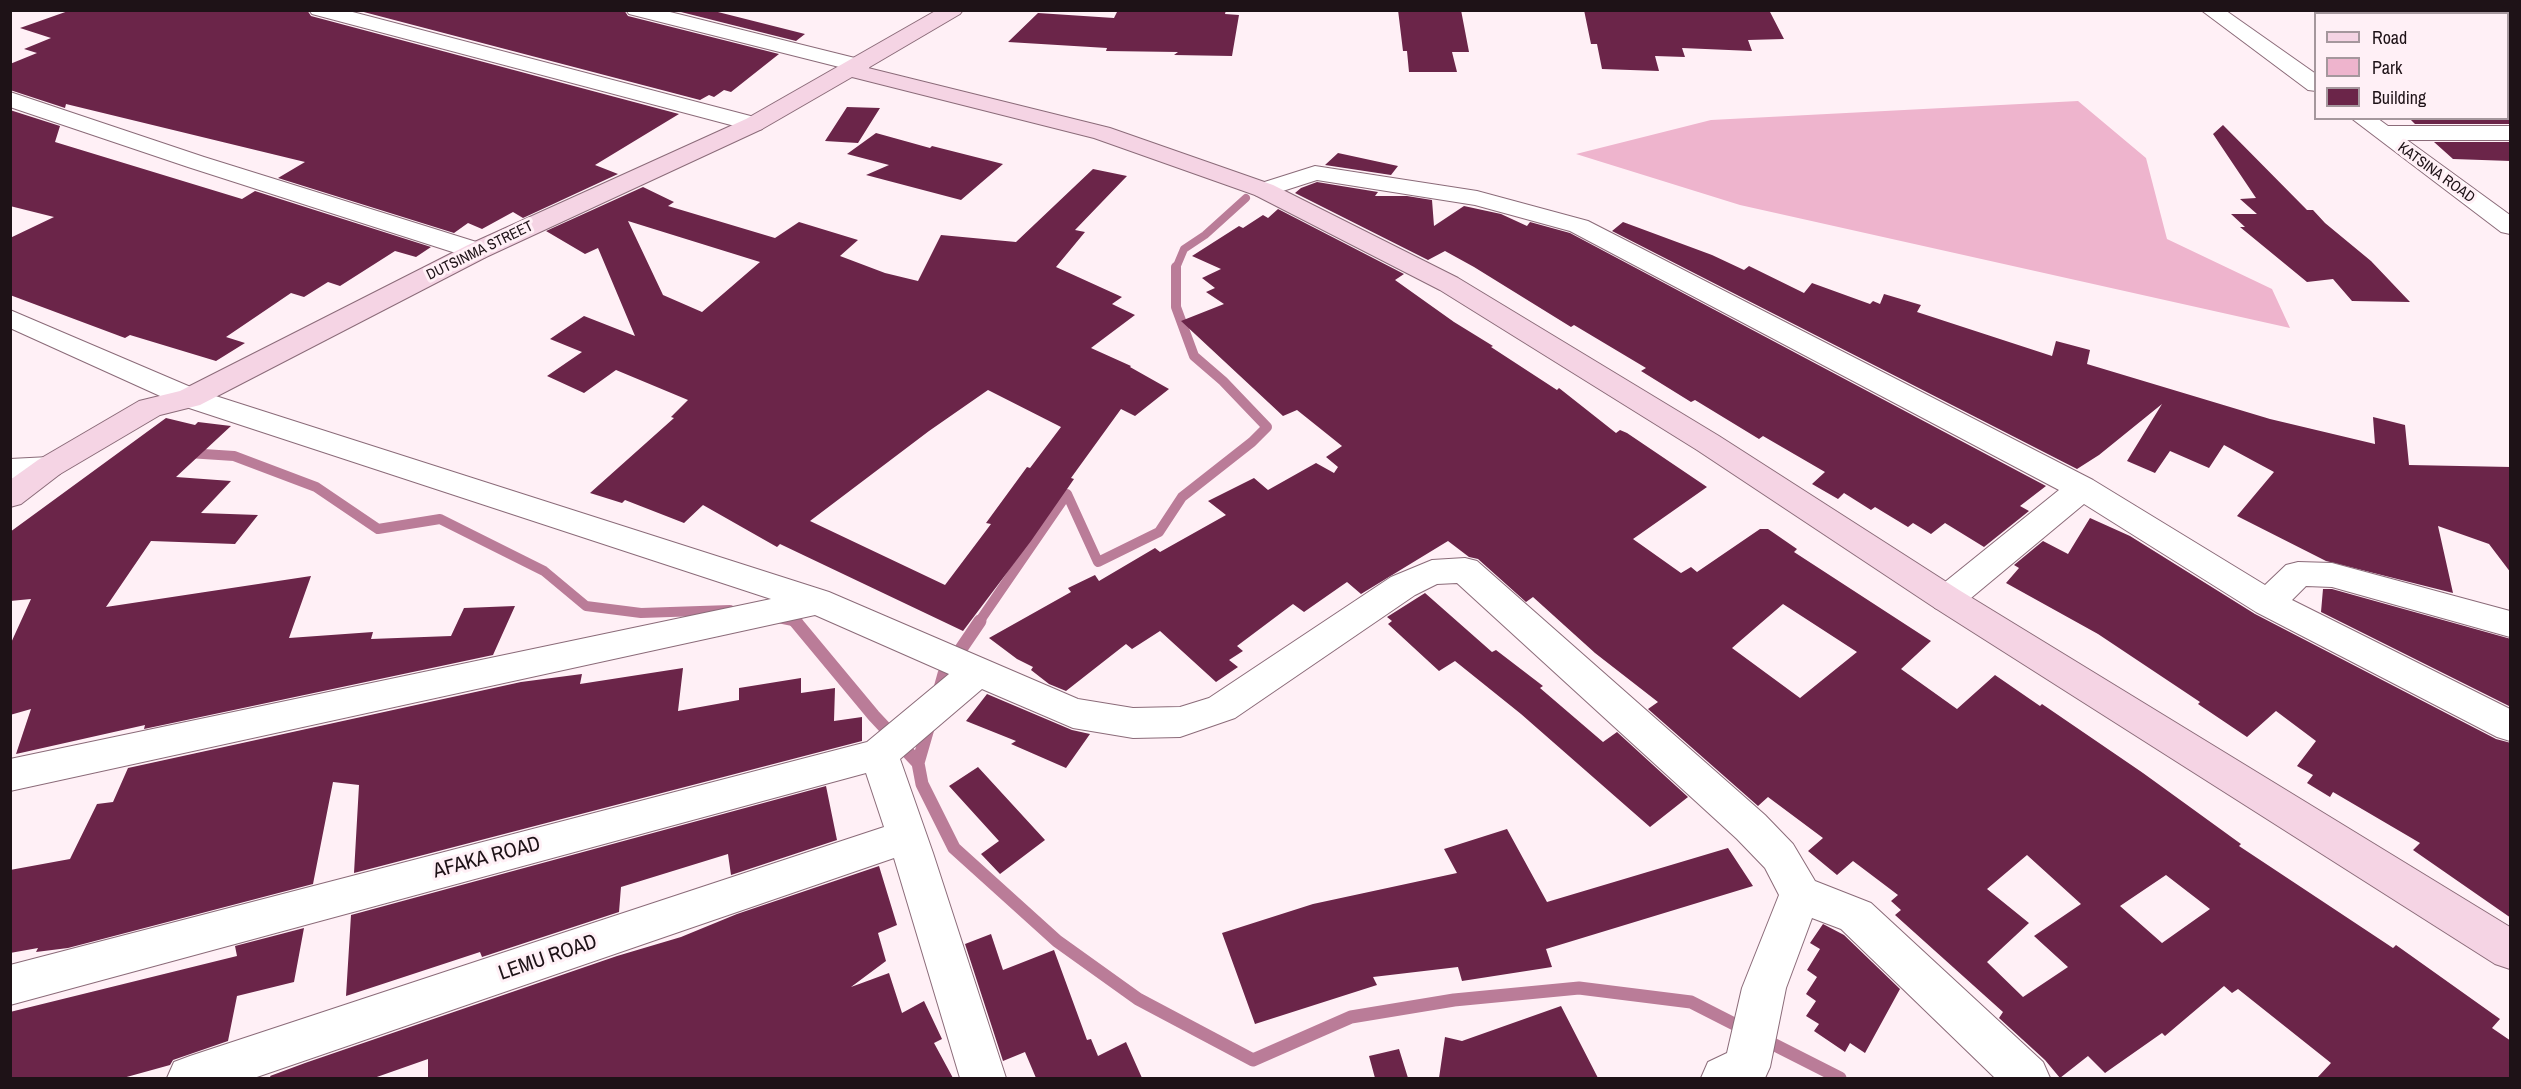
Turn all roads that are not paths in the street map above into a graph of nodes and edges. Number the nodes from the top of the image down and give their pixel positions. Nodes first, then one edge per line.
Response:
1 (320, 10) edge
2 (636, 10) edge
3 (953, 10) edge
4 (2211, 10) edge
5 (856, 68) junction
6 (2314, 84) edge
7 (10, 99) edge
8 (2365, 120) edge
9 (754, 124) junction
10 (2383, 133) junction
11 (2511, 133) edge
12 (1264, 190) junction
13 (2511, 227) edge
14 (477, 251) junction
15 (10, 318) edge
16 (190, 398) junction
17 (49, 467) junction
18 (10, 469) edge
19 (2082, 488) junction
20 (10, 496) edge
21 (1947, 598) junction
22 (817, 601) junction
23 (2268, 603) junction
24 (2511, 624) edge
25 (979, 670) junction
26 (2511, 726) edge
27 (879, 754) junction
28 (10, 775) edge
29 (907, 837) junction
30 (1800, 894) junction
31 (2511, 950) edge
32 (10, 985) edge
33 (1735, 1073) edge
34 (190, 1078) edge
35 (983, 1078) edge
36 (2027, 1078) edge

1 - 9 street
2 - 5 street
3 - 5 street, DUTSINMA STREET
4 - 6 street
5 - 9 street, DUTSINMA STREET
5 - 12 street
7 - 14 street
8 - 10 street, KATSINA ROAD
9 - 14 street, DUTSINMA STREET
10 - 11 street
10 - 13 street, KATSINA ROAD
12 - 19 street
12 - 21 street
14 - 16 street, DUTSINMA STREET
15 - 16 street
16 - 17 street, DUTSINMA STREET
16 - 22 street
17 - 18 street
17 - 20 street, DUTSINMA STREET
19 - 21 street
19 - 23 street
21 - 31 street
22 - 25 street
22 - 28 street
23 - 24 street
23 - 26 street
25 - 27 street
25 - 30 street
27 - 29 street
27 - 32 street, AFAKA ROAD
29 - 34 street, LEMU ROAD
29 - 35 street
30 - 33 street
30 - 36 street

